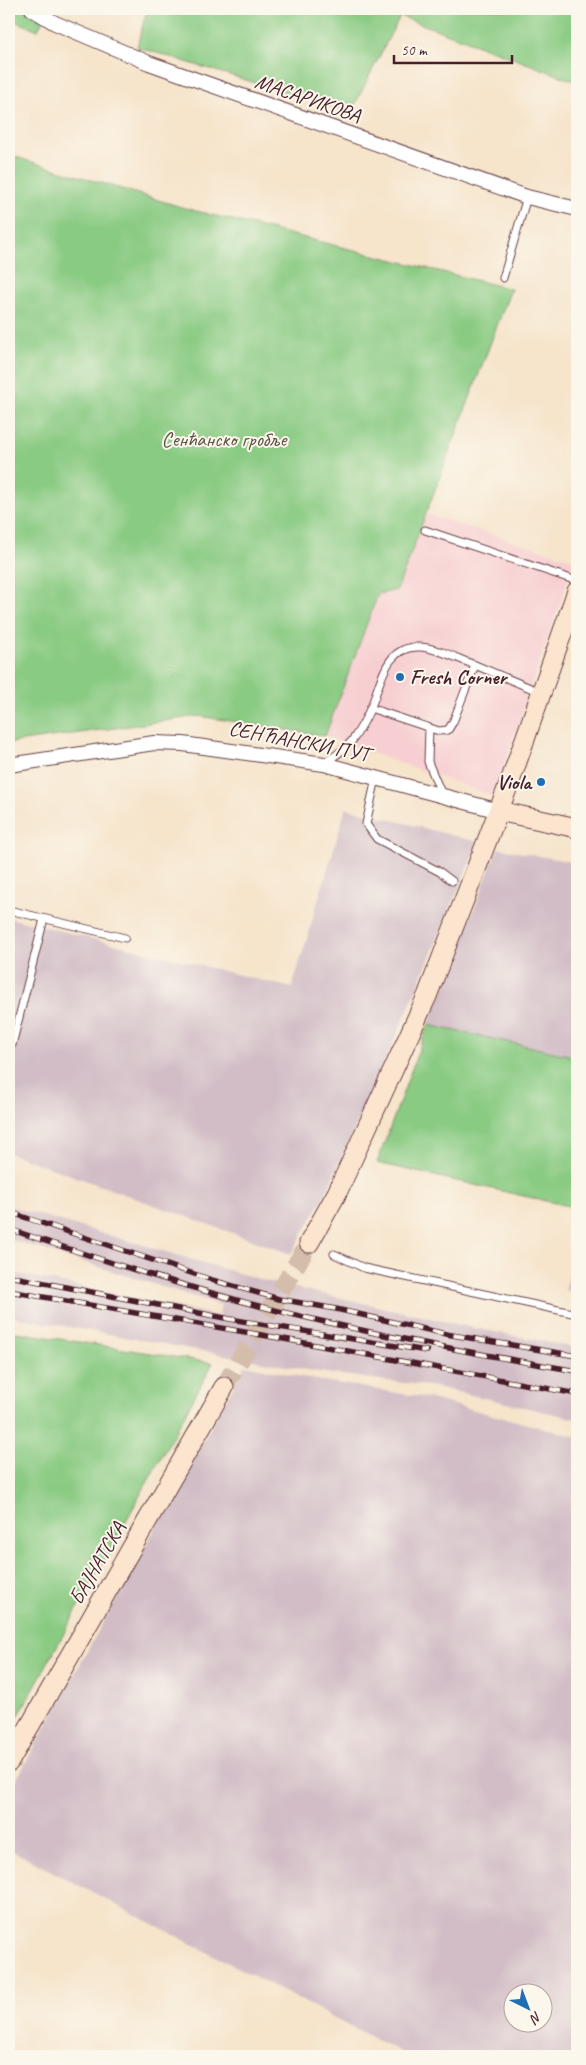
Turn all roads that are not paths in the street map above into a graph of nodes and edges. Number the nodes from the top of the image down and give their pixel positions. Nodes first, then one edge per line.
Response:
1 (32, 9) edge
2 (527, 197) junction
3 (577, 209) edge
4 (503, 278) dead end
5 (425, 530) dead end
6 (577, 581) edge
7 (577, 592) edge
8 (475, 665) junction
9 (540, 692) junction
10 (370, 708) junction
11 (429, 728) junction
12 (324, 764) junction
13 (9, 766) edge
14 (376, 778) junction
15 (442, 796) junction
16 (499, 811) junction
17 (577, 828) edge
18 (452, 881) dead end
19 (9, 910) edge
20 (44, 919) junction
21 (125, 938) dead end
22 (12, 1045) dead end
23 (308, 1242) tunnel mouth
24 (334, 1254) dead end
25 (577, 1314) edge
26 (224, 1387) tunnel mouth
27 (9, 1762) edge

1 - 2 street, МАСАРИКОВА
2 - 3 street, МАСАРИКОВА
2 - 4 lane
5 - 6 lane
7 - 9 main road
8 - 9 lane
8 - 10 lane
8 - 11 lane
9 - 16 main road
10 - 11 lane
10 - 12 lane
11 - 15 lane
12 - 13 street, СЕНЋАНСКИ ПУТ
12 - 14 street, СЕНЋАНСКИ ПУТ
14 - 15 street, СЕНЋАНСКИ ПУТ
14 - 18 lane
15 - 16 street, СЕНЋАНСКИ ПУТ
16 - 17 main road, СЕНЋАНСКИ ПУТ
16 - 23 main road
19 - 20 lane
20 - 21 lane
20 - 22 lane
24 - 25 lane
26 - 27 main road, БАЈНАТСКА

